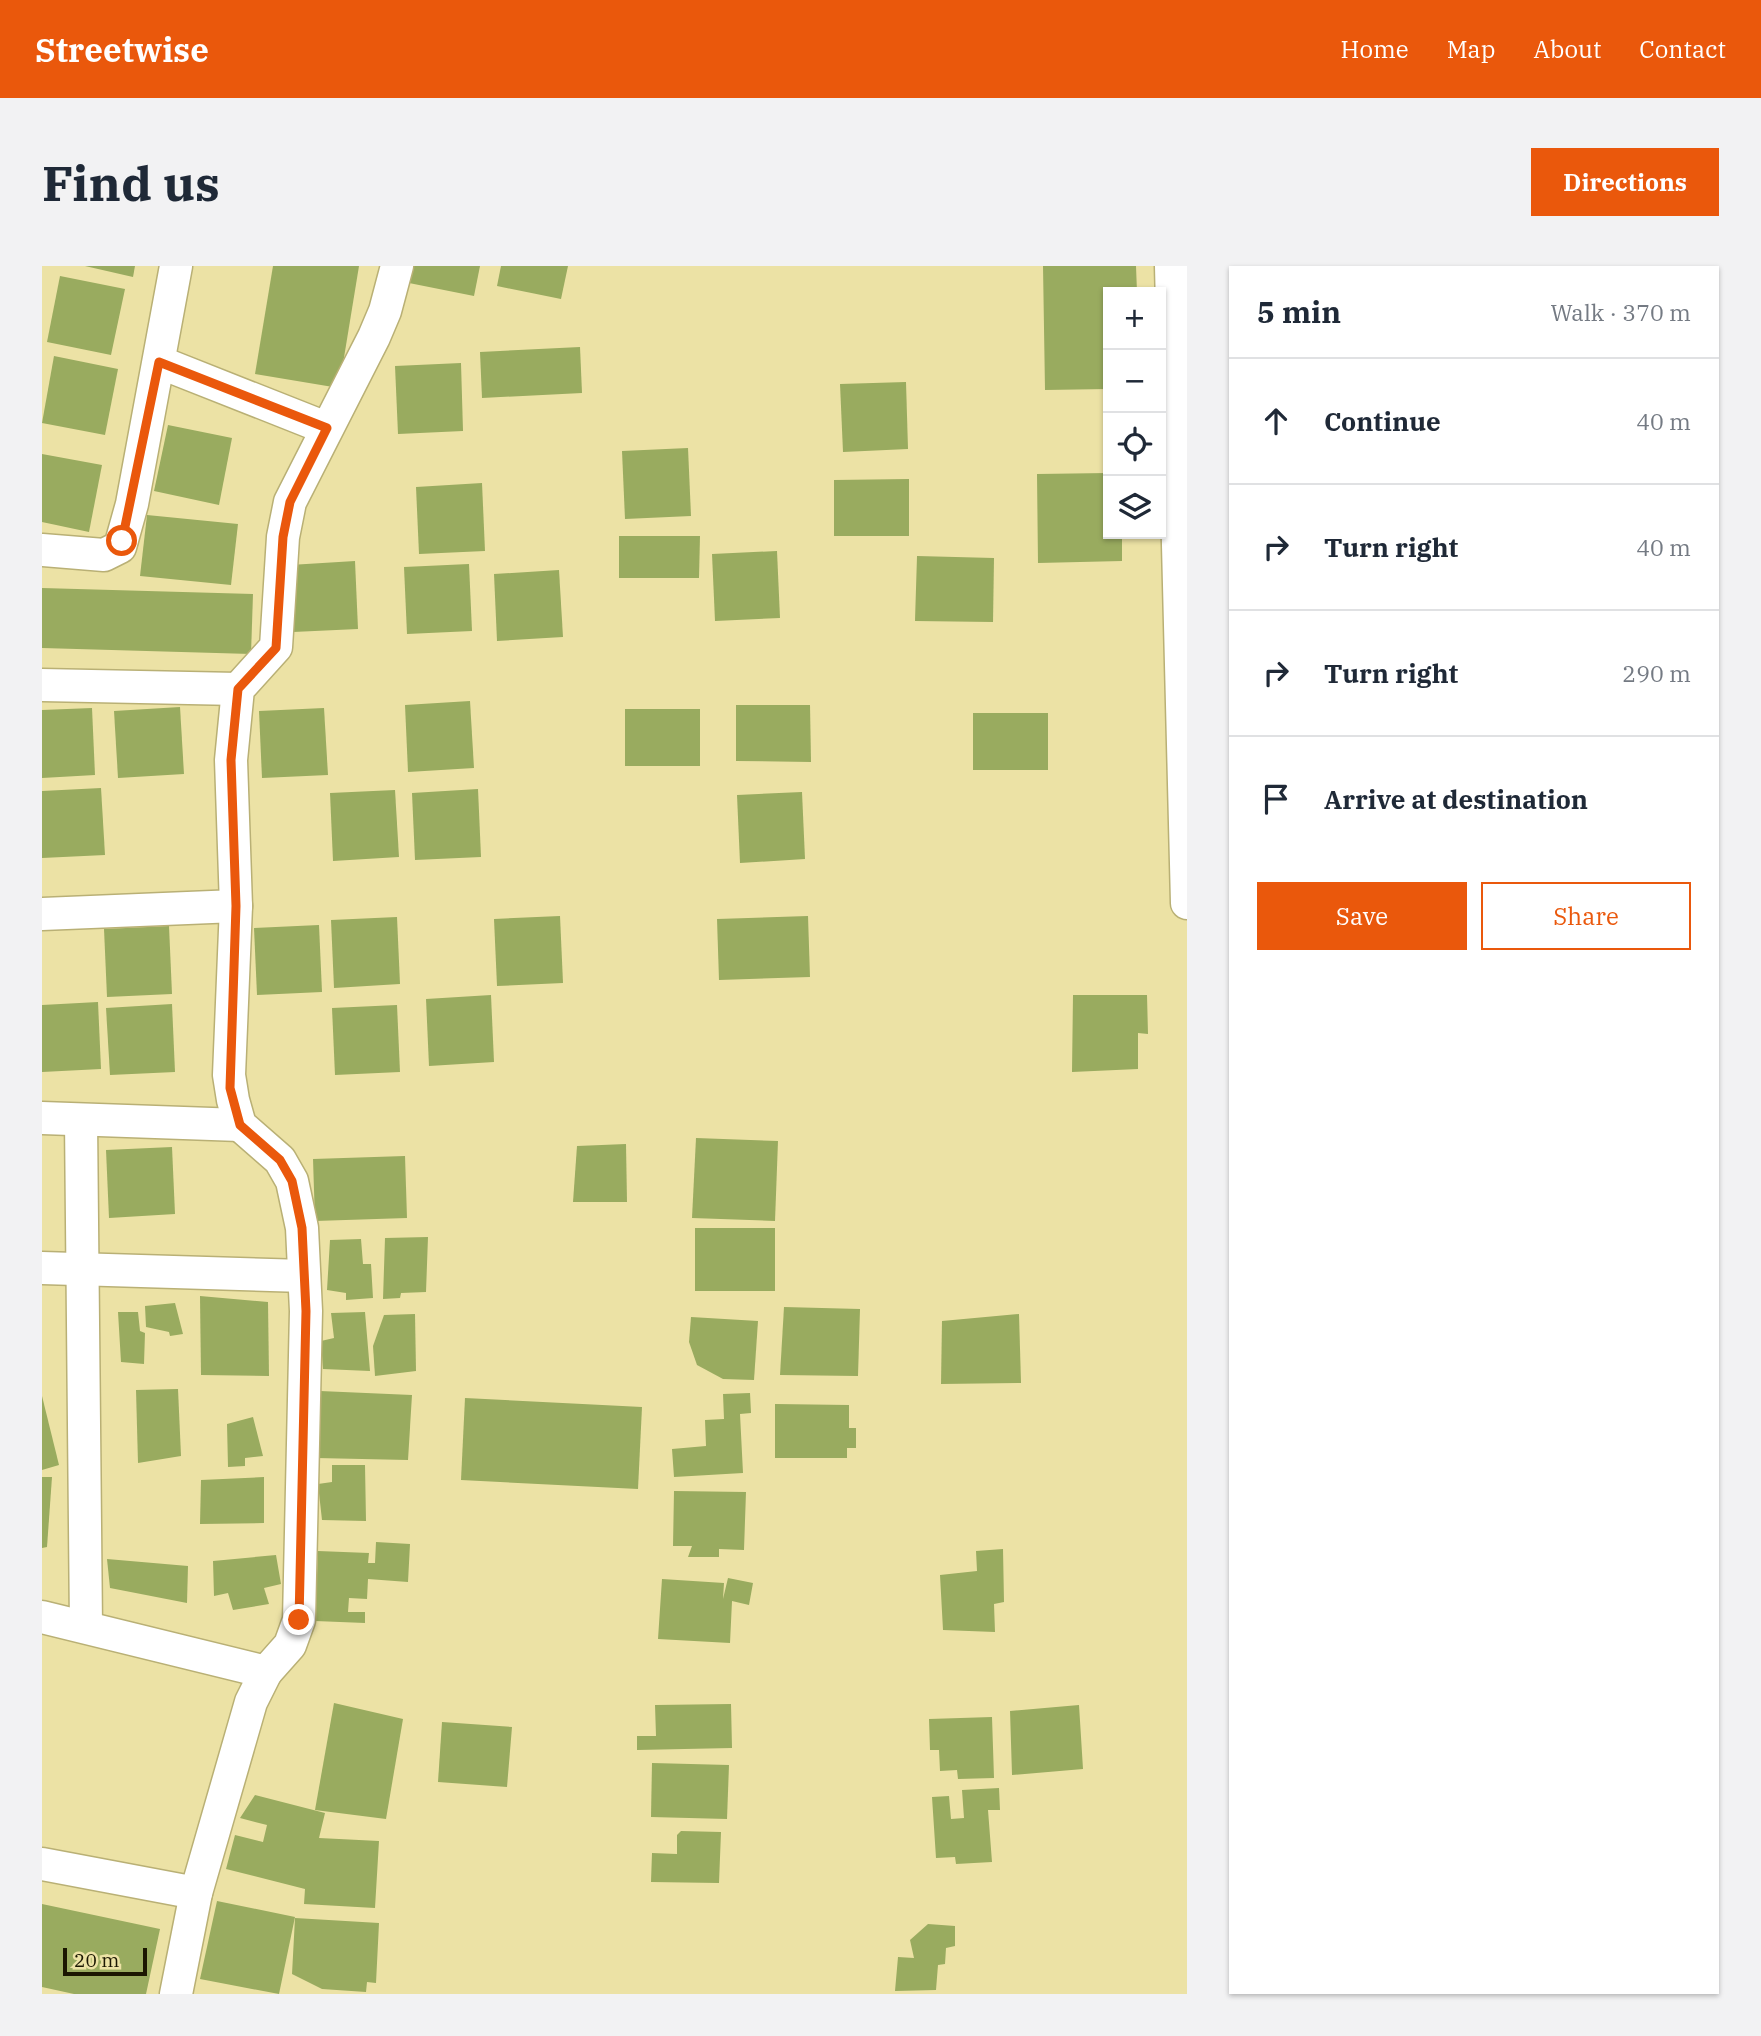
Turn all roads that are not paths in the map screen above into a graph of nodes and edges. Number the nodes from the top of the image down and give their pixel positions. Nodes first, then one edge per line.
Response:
1 (176, 266) edge
2 (397, 266) edge
3 (1171, 266) edge
4 (159, 362) junction
5 (1180, 383) edge
6 (327, 428) junction
7 (42, 550) edge
8 (42, 685) edge
9 (238, 689) junction
10 (1187, 903) edge
11 (236, 906) junction
12 (42, 914) edge
13 (42, 1118) edge
14 (81, 1120) junction
15 (240, 1125) junction
16 (42, 1268) edge
17 (83, 1270) junction
18 (304, 1276) junction
19 (42, 1617) edge
20 (86, 1627) junction
21 (266, 1672) junction
22 (42, 1864) edge
23 (195, 1893) junction
24 (176, 1994) edge

1 - 4 street
2 - 6 street
3 - 5 street
4 - 6 street
4 - 7 street
5 - 10 street
6 - 9 street
8 - 9 street
9 - 11 street
11 - 12 street
11 - 15 street
13 - 14 street
14 - 15 street
14 - 17 street
15 - 18 street
16 - 17 street
17 - 18 street
17 - 20 street
18 - 21 street
19 - 20 street
20 - 21 street
21 - 23 street
22 - 23 street
23 - 24 street

